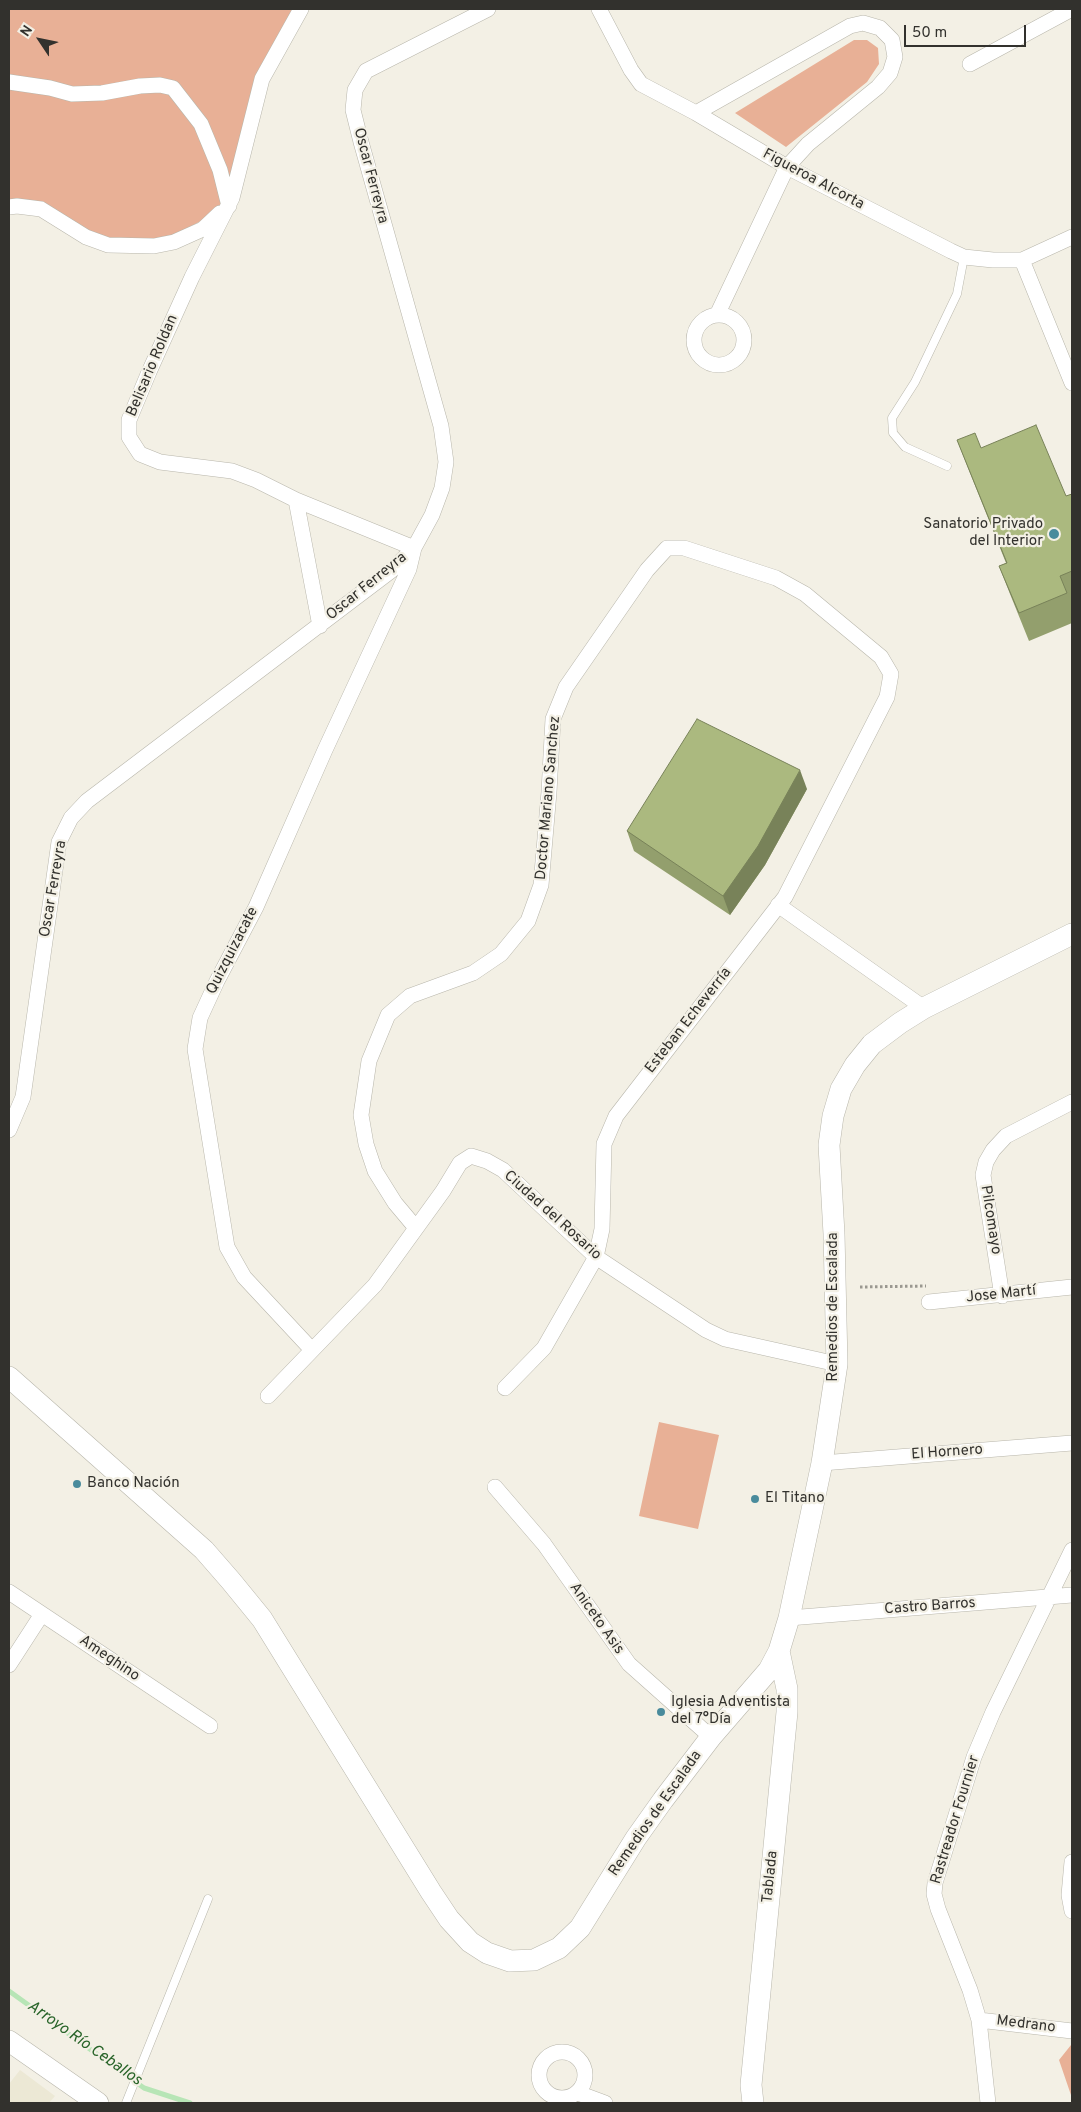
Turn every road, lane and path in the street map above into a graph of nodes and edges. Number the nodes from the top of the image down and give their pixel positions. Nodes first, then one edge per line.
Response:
1 (301, 9) edge
2 (488, 9) edge
3 (599, 9) edge
4 (1072, 9) edge
5 (970, 64) dead end
6 (9, 82) edge
7 (696, 113) junction
8 (787, 167) junction
9 (229, 206) junction
10 (9, 207) edge
11 (1072, 237) edge
12 (964, 257) junction
13 (1022, 260) junction
14 (717, 315) dead end
15 (1072, 383) edge
16 (947, 466) dead end
17 (296, 500) junction
18 (414, 548) junction
19 (320, 626) junction
20 (881, 657) joint
21 (778, 905) junction
22 (1072, 934) edge
23 (924, 1008) junction
24 (1072, 1102) edge
25 (9, 1130) edge
26 (416, 1228) junction
27 (596, 1257) junction
28 (860, 1287) dead end
29 (1072, 1288) edge
30 (1002, 1296) junction
31 (929, 1302) joint
32 (312, 1350) junction
33 (837, 1364) junction
34 (9, 1377) edge
35 (505, 1388) dead end
36 (268, 1396) dead end
37 (1072, 1443) edge
38 (822, 1464) junction
39 (495, 1487) dead end
40 (1072, 1550) edge
41 (9, 1592) edge
42 (1072, 1595) edge
43 (1048, 1598) junction
44 (42, 1614) junction
45 (788, 1618) junction
46 (779, 1652) junction
47 (9, 1665) edge
48 (210, 1726) dead end
49 (711, 1737) junction
50 (1072, 1862) edge
51 (208, 1899) dead end
52 (1072, 1911) edge
53 (979, 2020) junction
54 (1072, 2031) edge
55 (9, 2041) edge
56 (578, 2093) dead end
57 (98, 2103) edge
58 (126, 2103) edge
59 (605, 2103) edge
60 (753, 2103) edge
61 (988, 2103) edge

1 - 9 street, Belisario Roldan
2 - 18 street, Oscar Ferreyra
3 - 7 street, Figueroa Alcorta
4 - 5 street
6 - 9 street
7 - 8 street, Figueroa Alcorta
7 - 8 street
8 - 12 street, Figueroa Alcorta
8 - 14 street
9 - 10 street
9 - 17 street, Belisario Roldan
11 - 13 street, Figueroa Alcorta
12 - 13 street, Figueroa Alcorta
12 - 16 lane
13 - 15 street
17 - 18 street, Belisario Roldan
17 - 19 street
18 - 19 street, Oscar Ferreyra
18 - 32 street, Quizquizacate
19 - 25 street, Oscar Ferreyra
20 - 21 street, Esteban Echeverría
20 - 26 street, Doctor Mariano Sanchez
21 - 23 street
21 - 27 street, Esteban Echeverría
22 - 23 main road, Remedios de Escalada
23 - 33 main road, Remedios de Escalada
24 - 30 street, Pilcomayo
26 - 27 street, Ciudad del Rosario
26 - 32 street, Ciudad del Rosario
27 - 33 street, Ciudad del Rosario
27 - 35 street, Esteban Echeverría
28 - 31 path
29 - 30 street, Jose Martí
30 - 31 street, Jose Martí
32 - 36 street, Ciudad del Rosario
33 - 38 main road, Remedios de Escalada
34 - 49 main road, Remedios de Escalada
37 - 38 street, El Hornero
38 - 45 main road, Remedios de Escalada
39 - 49 street, Aniceto Asis
40 - 43 street, Rastreador Fournier
41 - 44 street, Ameghino
42 - 43 street, Castro Barros
43 - 45 street, Castro Barros
43 - 53 street, Rastreador Fournier
44 - 47 street
44 - 48 street, Ameghino
45 - 46 main road, Remedios de Escalada
46 - 49 main road, Remedios de Escalada
46 - 60 main road, Tablada
50 - 52 street
51 - 58 lane
53 - 54 street, Medrano
53 - 61 street, Rastreador Fournier
55 - 57 main road
56 - 59 street

